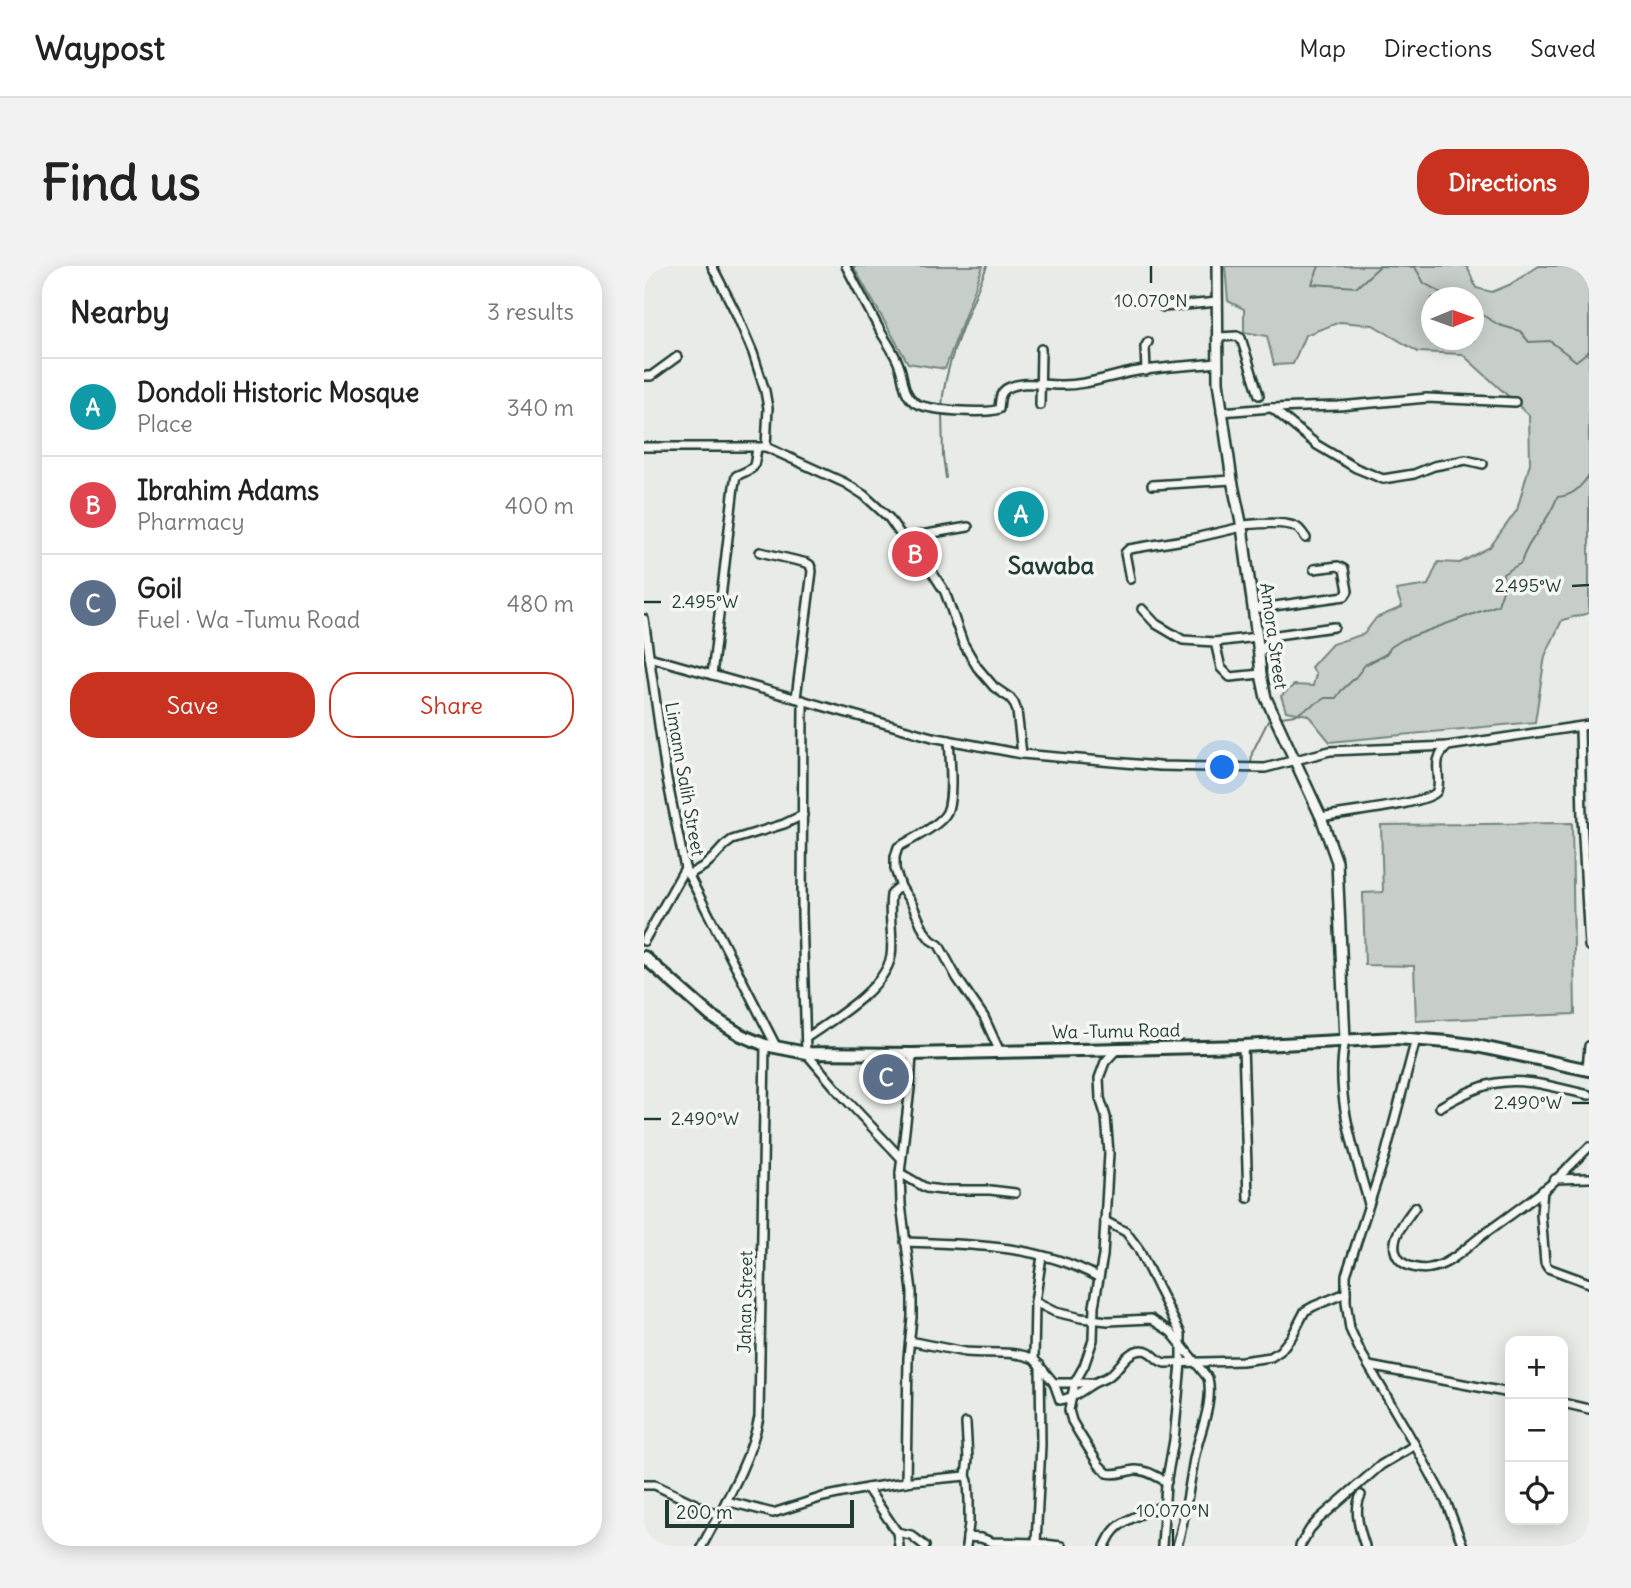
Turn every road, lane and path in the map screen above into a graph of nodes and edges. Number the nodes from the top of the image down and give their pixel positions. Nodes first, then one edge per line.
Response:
1 (712, 266) edge
2 (846, 266) edge
3 (1217, 266) edge
4 (1218, 302) junction
5 (1163, 307) dead end
6 (1218, 337) junction
7 (1148, 342) dead end
8 (1041, 349) dead end
9 (677, 357) dead end
10 (1218, 363) junction
11 (1146, 370) junction
12 (644, 376) edge
13 (1040, 383) junction
14 (1259, 395) dead end
15 (1515, 401) dead end
16 (1040, 405) dead end
17 (1271, 408) junction
18 (1221, 412) junction
19 (644, 447) edge
20 (757, 447) junction
21 (766, 447) junction
22 (1483, 464) dead end
23 (1232, 480) junction
24 (1152, 485) dead end
25 (1242, 526) junction
26 (968, 527) dead end
27 (903, 538) junction
28 (1306, 538) dead end
29 (760, 552) dead end
30 (1314, 569) dead end
31 (1130, 579) dead end
32 (1253, 609) junction
33 (1142, 610) dead end
34 (644, 619) edge
35 (1334, 627) dead end
36 (1257, 637) junction
37 (1215, 642) junction
38 (1259, 654) junction
39 (649, 657) junction
40 (712, 674) junction
41 (1261, 674) junction
42 (800, 699) junction
43 (1589, 725) edge
44 (1580, 727) junction
45 (949, 740) junction
46 (1448, 746) junction
47 (1022, 754) junction
48 (1295, 761) junction
49 (803, 815) junction
50 (1321, 817) junction
51 (686, 871) junction
52 (901, 887) junction
53 (1589, 926) edge
54 (644, 944) edge
55 (1589, 946) edge
56 (644, 954) edge
57 (806, 1038) junction
58 (1416, 1039) junction
59 (1345, 1040) junction
60 (765, 1045) junction
61 (1242, 1046) junction
62 (1589, 1046) edge
63 (777, 1048) junction
64 (1118, 1048) junction
65 (1000, 1052) junction
66 (806, 1053) junction
67 (912, 1054) junction
68 (1588, 1070) edge
69 (1589, 1095) edge
70 (1440, 1107) dead end
71 (1589, 1147) edge
72 (901, 1158) junction
73 (900, 1173) junction
74 (1589, 1178) edge
75 (1555, 1180) junction
76 (1542, 1190) junction
77 (1015, 1193) dead end
78 (1248, 1198) dead end
79 (1370, 1204) junction
80 (1415, 1207) dead end
81 (1105, 1221) junction
82 (905, 1242) junction
83 (1042, 1256) junction
84 (1098, 1277) junction
85 (1589, 1283) edge
86 (1346, 1293) junction
87 (1035, 1301) junction
88 (1093, 1319) junction
89 (910, 1341) junction
90 (1182, 1344) junction
91 (1037, 1362) junction
92 (1181, 1363) junction
93 (1197, 1363) junction
94 (1369, 1366) junction
95 (1075, 1382) junction
96 (1054, 1383) junction
97 (1093, 1383) junction
98 (1505, 1391) edge
99 (1072, 1397) junction
100 (1568, 1405) edge
101 (1589, 1409) edge
102 (966, 1423) dead end
103 (1415, 1445) junction
104 (966, 1476) junction
105 (906, 1482) junction
106 (1167, 1482) junction
107 (644, 1485) edge
108 (867, 1488) junction
109 (1362, 1495) dead end
110 (726, 1501) junction
111 (1165, 1506) junction
112 (718, 1515) junction
113 (897, 1532) junction
114 (967, 1537) junction
115 (1036, 1543) junction
116 (702, 1546) edge
117 (899, 1546) edge
118 (925, 1546) edge
119 (966, 1546) edge
120 (1061, 1546) edge
121 (1105, 1546) edge
122 (1162, 1546) edge
123 (1177, 1546) edge
124 (1300, 1546) edge
125 (1365, 1546) edge
126 (1463, 1546) edge

1 - 21 street
2 - 13 street
3 - 4 street, Amora Street
4 - 5 street
4 - 6 street, Amora Street
6 - 10 street, Amora Street
6 - 14 street
7 - 11 street
8 - 13 street
9 - 12 street
10 - 11 street
10 - 18 street, Amora Street
11 - 13 street
13 - 16 street
15 - 17 street
17 - 18 street
17 - 22 street
18 - 23 street, Amora Street
19 - 20 street
20 - 21 street
20 - 40 street
21 - 27 street
23 - 24 street
23 - 25 street, Amora Street
25 - 28 street
25 - 31 street
25 - 32 street, Amora Street
26 - 27 street
27 - 47 street
29 - 42 street
30 - 32 street
32 - 36 street, Amora Street
33 - 37 street
34 - 39 street, Limann Salih Street
35 - 38 street
36 - 37 street
36 - 38 street, Amora Street
37 - 41 street
38 - 41 street, Amora Street
39 - 40 street
39 - 51 street, Limann Salih Street
40 - 42 street
41 - 48 street, Amora Street
42 - 45 street
42 - 49 street
43 - 44 street
44 - 46 street
44 - 53 street
45 - 47 street
45 - 52 street
46 - 48 street
46 - 50 street
47 - 48 street
48 - 50 street, Amora Street
49 - 51 street
49 - 57 street
50 - 59 street, Amora Street
51 - 54 street
51 - 63 street, Limann Salih Street
52 - 57 street
52 - 65 street
53 - 55 street
54 - 56 highway
56 - 60 highway, Wa -Tumu Road
57 - 66 street
58 - 59 highway, Wa -Tumu Road
58 - 68 highway, Wa -Tumu Road
58 - 79 street
59 - 61 highway, Wa -Tumu Road
59 - 79 street
60 - 63 highway, Wa -Tumu Road
60 - 110 street, Jahan Street
61 - 64 highway, Wa -Tumu Road
61 - 78 street
62 - 68 street
63 - 66 highway, Wa -Tumu Road
64 - 65 highway, Wa -Tumu Road
64 - 81 street
65 - 67 highway, Wa -Tumu Road
66 - 67 highway, Wa -Tumu Road
66 - 72 street
67 - 72 street
69 - 70 street
71 - 75 street
72 - 73 street
73 - 77 street
73 - 82 street
74 - 75 street
75 - 76 street
76 - 80 street
76 - 85 street
79 - 86 street
81 - 84 street
81 - 90 street
82 - 83 street
82 - 89 street
83 - 84 street
83 - 87 street
84 - 88 street
86 - 93 street
86 - 94 street
87 - 88 street
87 - 91 street
88 - 90 street
88 - 95 street
89 - 91 street
89 - 105 street
90 - 92 street
90 - 93 street
91 - 96 street
91 - 115 street
92 - 93 street
92 - 97 street
92 - 106 street
93 - 123 street
94 - 98 street
94 - 103 street
95 - 96 street
95 - 97 street
95 - 99 street
96 - 99 street
97 - 99 street
99 - 106 street
100 - 101 street
102 - 104 street
103 - 124 street
103 - 126 street
104 - 105 street
104 - 114 street
105 - 108 street
106 - 111 street
107 - 112 street
108 - 110 street
108 - 113 street
109 - 125 street
110 - 112 street, Jahan Street
111 - 121 street
111 - 122 street
112 - 116 street, Jahan Street
113 - 117 street
113 - 118 street
114 - 115 street
114 - 119 street
115 - 120 street

